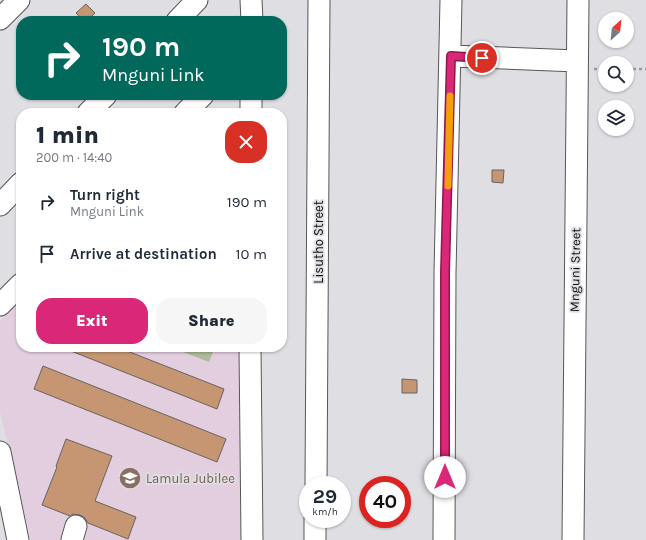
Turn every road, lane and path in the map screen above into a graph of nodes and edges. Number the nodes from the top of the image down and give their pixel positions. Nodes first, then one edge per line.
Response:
1 (19, 0) edge
2 (197, 0) edge
3 (251, 0) edge
4 (320, 0) edge
5 (451, 0) edge
6 (578, 0) edge
7 (182, 16) edge
8 (252, 16) edge
9 (0, 19) edge
10 (451, 56) junction
11 (577, 61) junction
12 (634, 69) edge
13 (646, 69) edge
14 (101, 100) edge
15 (198, 100) edge
16 (93, 108) edge
17 (190, 108) edge
18 (16, 188) edge
19 (0, 205) edge
20 (16, 289) edge
21 (0, 305) edge
22 (250, 352) edge
23 (0, 452) edge
24 (316, 476) edge
25 (315, 528) edge
26 (18, 540) edge
27 (252, 540) edge
28 (315, 540) edge
29 (444, 540) edge
30 (573, 540) edge

1 - 9 street
2 - 7 street
3 - 8 street
4 - 24 street, Lisutho Street
5 - 10 street
6 - 11 street, Mnguni Street
10 - 11 street
10 - 29 street
11 - 30 street, Mnguni Street
12 - 13 path
14 - 16 street
15 - 17 street
18 - 19 street
20 - 21 street
22 - 27 street
23 - 26 street
25 - 28 street

